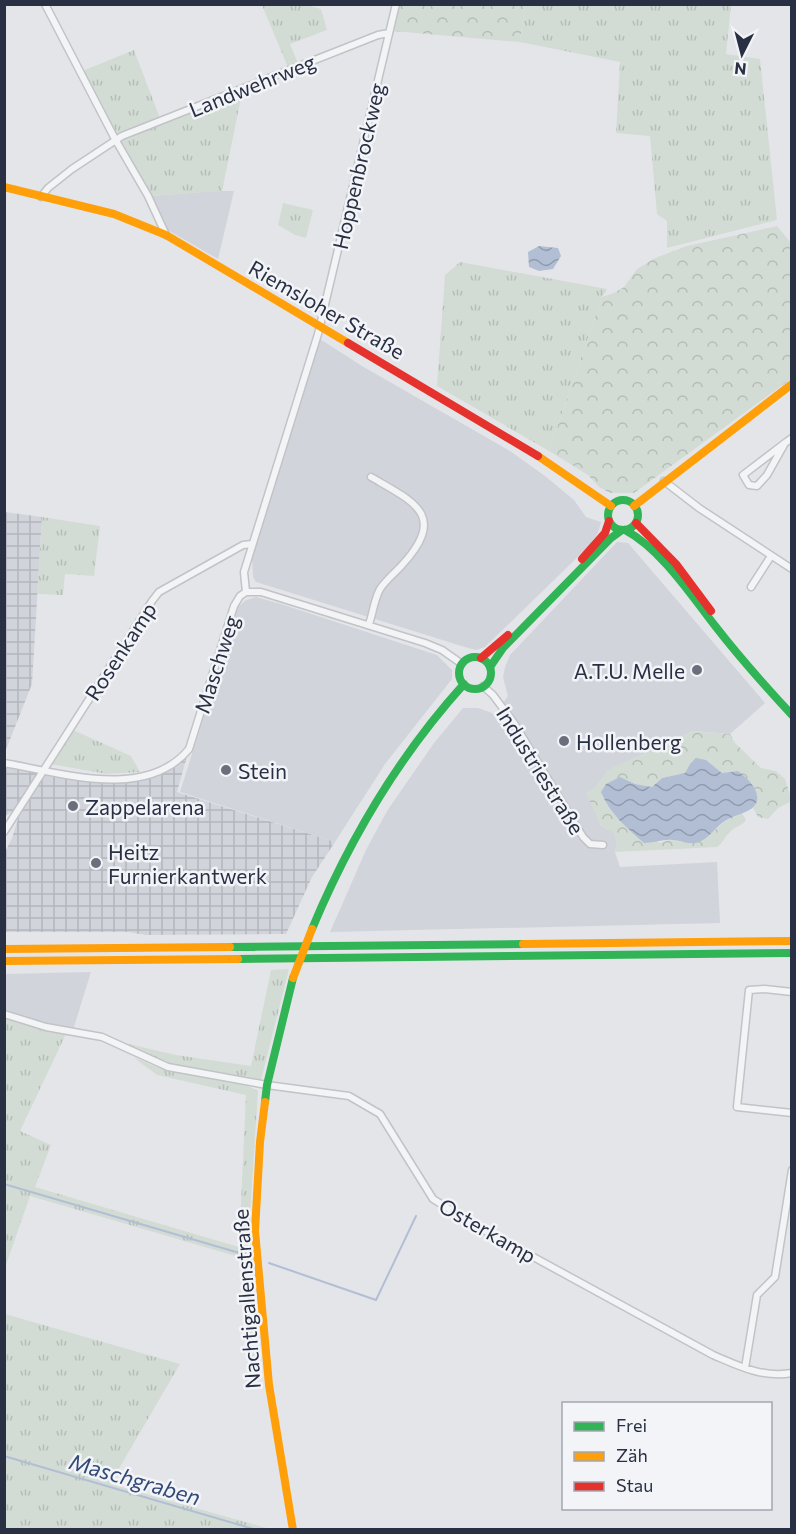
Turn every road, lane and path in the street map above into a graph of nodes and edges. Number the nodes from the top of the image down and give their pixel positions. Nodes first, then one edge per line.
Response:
1 (45, 4) edge
2 (396, 4) edge
3 (389, 33) junction
4 (116, 139) junction
5 (4, 188) edge
6 (41, 197) junction
7 (166, 236) junction
8 (320, 327) junction
9 (792, 384) edge
10 (792, 438) edge
11 (785, 442) junction
12 (792, 446) edge
13 (371, 477) dead end
14 (664, 481) junction
15 (611, 506) junction
16 (634, 506) junction
17 (609, 521) junction
18 (636, 523) junction
19 (623, 530) junction
20 (252, 544) junction
21 (771, 556) junction
22 (792, 570) edge
23 (751, 587) dead end
24 (246, 592) junction
25 (369, 624) junction
26 (481, 658) junction
27 (462, 664) junction
28 (490, 667) junction
29 (762, 682) junction
30 (464, 684) junction
31 (483, 687) junction
32 (792, 715) edge
33 (4, 763) edge
34 (45, 770) junction
35 (4, 832) edge
36 (603, 845) dead end
37 (792, 941) edge
38 (4, 949) edge
39 (792, 953) edge
40 (4, 961) edge
41 (792, 992) edge
42 (4, 1014) edge
43 (267, 1086) junction
44 (792, 1113) edge
45 (792, 1170) edge
46 (745, 1368) junction
47 (792, 1373) edge
48 (293, 1530) edge

1 - 4 street
2 - 3 street, Hoppenbrockweg
3 - 4 street, Landwehrweg
3 - 8 street, Hoppenbrockweg
4 - 6 street, Landwehrweg
4 - 7 street
5 - 6 main road, Riemsloher Straße
6 - 7 main road, Riemsloher Straße
7 - 8 main road, Riemsloher Straße
8 - 15 main road, Riemsloher Straße
8 - 20 street, Maschweg
9 - 14 main road
10 - 11 street
11 - 11 street
11 - 12 street
13 - 25 street
14 - 16 main road
14 - 21 street
15 - 16 main road
15 - 17 main road
16 - 18 main road
17 - 19 main road
17 - 26 main road
18 - 19 main road
18 - 29 main road
19 - 28 main road
19 - 29 main road
20 - 24 street, Maschweg
20 - 34 street, Rosenkamp
21 - 22 street
21 - 23 street
24 - 25 street
24 - 34 street, Maschweg
25 - 27 street
26 - 27 main road
26 - 28 main road
27 - 30 main road
28 - 31 main road
29 - 32 main road
30 - 31 main road
30 - 43 main road, Nachtigallenstraße, bridge
31 - 36 street, Industriestraße
33 - 34 street, Maschweg
34 - 35 street
37 - 38 main road
39 - 40 main road
41 - 44 street
42 - 43 street, Osterkamp
43 - 46 street, Osterkamp
43 - 48 main road, Nachtigallenstraße
45 - 46 street
46 - 47 street, Osterkamp

